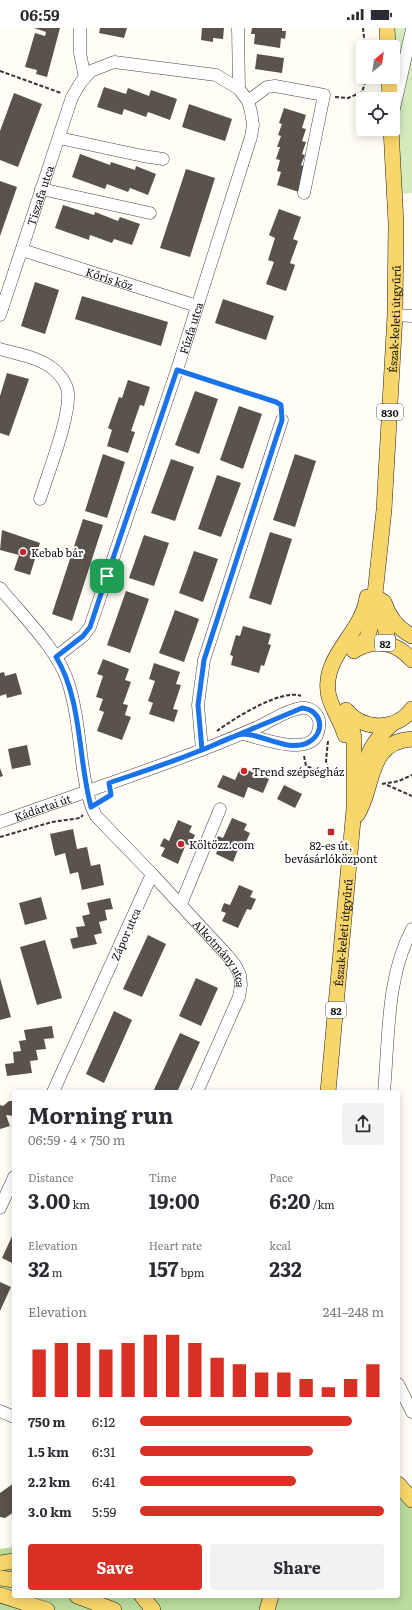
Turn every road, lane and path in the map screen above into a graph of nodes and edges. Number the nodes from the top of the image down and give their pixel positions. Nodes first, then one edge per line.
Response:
1 (80, 28) edge
2 (238, 28) edge
3 (363, 28) edge
4 (387, 28) edge
5 (412, 29) edge
6 (364, 40) edge
7 (388, 40) edge
8 (0, 71) edge
9 (85, 78) junction
10 (365, 84) edge
11 (239, 89) junction
12 (398, 92) edge
13 (324, 95) junction
14 (72, 97) junction
15 (248, 101) junction
16 (392, 136) edge
17 (58, 138) junction
18 (162, 159) dead end
19 (41, 189) junction
20 (304, 193) dead end
21 (150, 213) dead end
22 (22, 250) junction
23 (197, 306) junction
24 (0, 315) edge
25 (395, 315) junction
26 (412, 316) edge
27 (0, 349) edge
28 (177, 370) junction
29 (282, 420) joint
30 (40, 499) dead end
31 (384, 510) junction
32 (0, 588) edge
33 (381, 594) junction
34 (412, 636) edge
35 (400, 647) edge
36 (354, 651) junction
37 (56, 657) junction
38 (412, 660) edge
39 (347, 711) junction
40 (404, 719) edge
41 (243, 734) junction
42 (328, 735) dead end
43 (412, 739) edge
44 (302, 745) junction
45 (202, 750) junction
46 (412, 775) edge
47 (87, 791) junction
48 (412, 796) edge
49 (91, 807) junction
50 (220, 809) dead end
51 (353, 821) junction
52 (0, 822) edge
53 (0, 837) edge
54 (152, 874) junction
55 (181, 904) junction
56 (412, 930) edge
57 (54, 1090) edge
58 (198, 1090) edge
59 (328, 1090) edge
60 (384, 1090) edge
61 (12, 1182) edge
62 (0, 1208) edge
63 (400, 1388) edge
64 (0, 1411) edge
65 (412, 1412) edge
66 (12, 1416) edge
67 (400, 1486) edge
68 (412, 1500) edge
69 (12, 1561) edge
70 (0, 1563) edge
71 (0, 1578) edge
72 (12, 1580) edge
73 (0, 1595) edge
74 (82, 1598) edge
75 (144, 1598) edge
76 (270, 1598) edge
77 (47, 1610) edge
78 (114, 1610) edge
79 (153, 1610) edge
80 (267, 1610) edge

1 - 9 street
2 - 11 street
3 - 6 path
4 - 7 main road
5 - 12 street
8 - 14 path
9 - 11 street, Tiszafa utca
9 - 14 street, Tiszafa utca
10 - 13 path
11 - 15 street, Fűzfa utca
13 - 15 street
13 - 20 street
14 - 17 street, Tiszafa utca
15 - 23 street, Fűzfa utca
16 - 25 main road, Észak-keleti útgyűrű / 830
17 - 18 street
17 - 19 street, Tiszafa utca
19 - 21 street
19 - 22 street, Tiszafa utca
22 - 23 street, Kőris köz
22 - 24 street, Tiszafa utca
23 - 28 street, Fűzfa utca
25 - 26 street
25 - 31 main road, Észak-keleti útgyűrű / 830
27 - 30 street
28 - 29 path
28 - 37 street, Fűzfa utca
29 - 45 street
31 - 33 main road, Észak-keleti útgyűrű / 830
31 - 36 main road, Észak-keleti útgyűrű / 830
31 - 51 main road, 830
32 - 37 street
33 - 34 main road
33 - 35 main road, Észak-keleti útgyűrű / 830
35 - 36 main road, 82
35 - 38 main road, 82
36 - 39 main road, 82
37 - 47 street
39 - 40 main road, 82
39 - 51 main road, 82
40 - 51 main road, 82
41 - 44 street
41 - 44 street, Kádártai út
41 - 45 street, Kádártai út
42 - 44 path
43 - 51 main road
45 - 47 street, Kádártai út
46 - 48 path
47 - 49 street
47 - 52 street, Kádártai út
49 - 53 path
49 - 54 street
50 - 55 street
51 - 59 main road, Észak-keleti útgyűrű / 82
54 - 55 street, Alkotmány utca
54 - 57 street, Zápor utca
55 - 58 street, Alkotmány utca
56 - 60 street
61 - 62 street
63 - 65 street
64 - 66 street
67 - 68 main road
69 - 70 main road
71 - 72 main road
73 - 77 main road
74 - 78 main road
75 - 79 main road
76 - 80 main road

